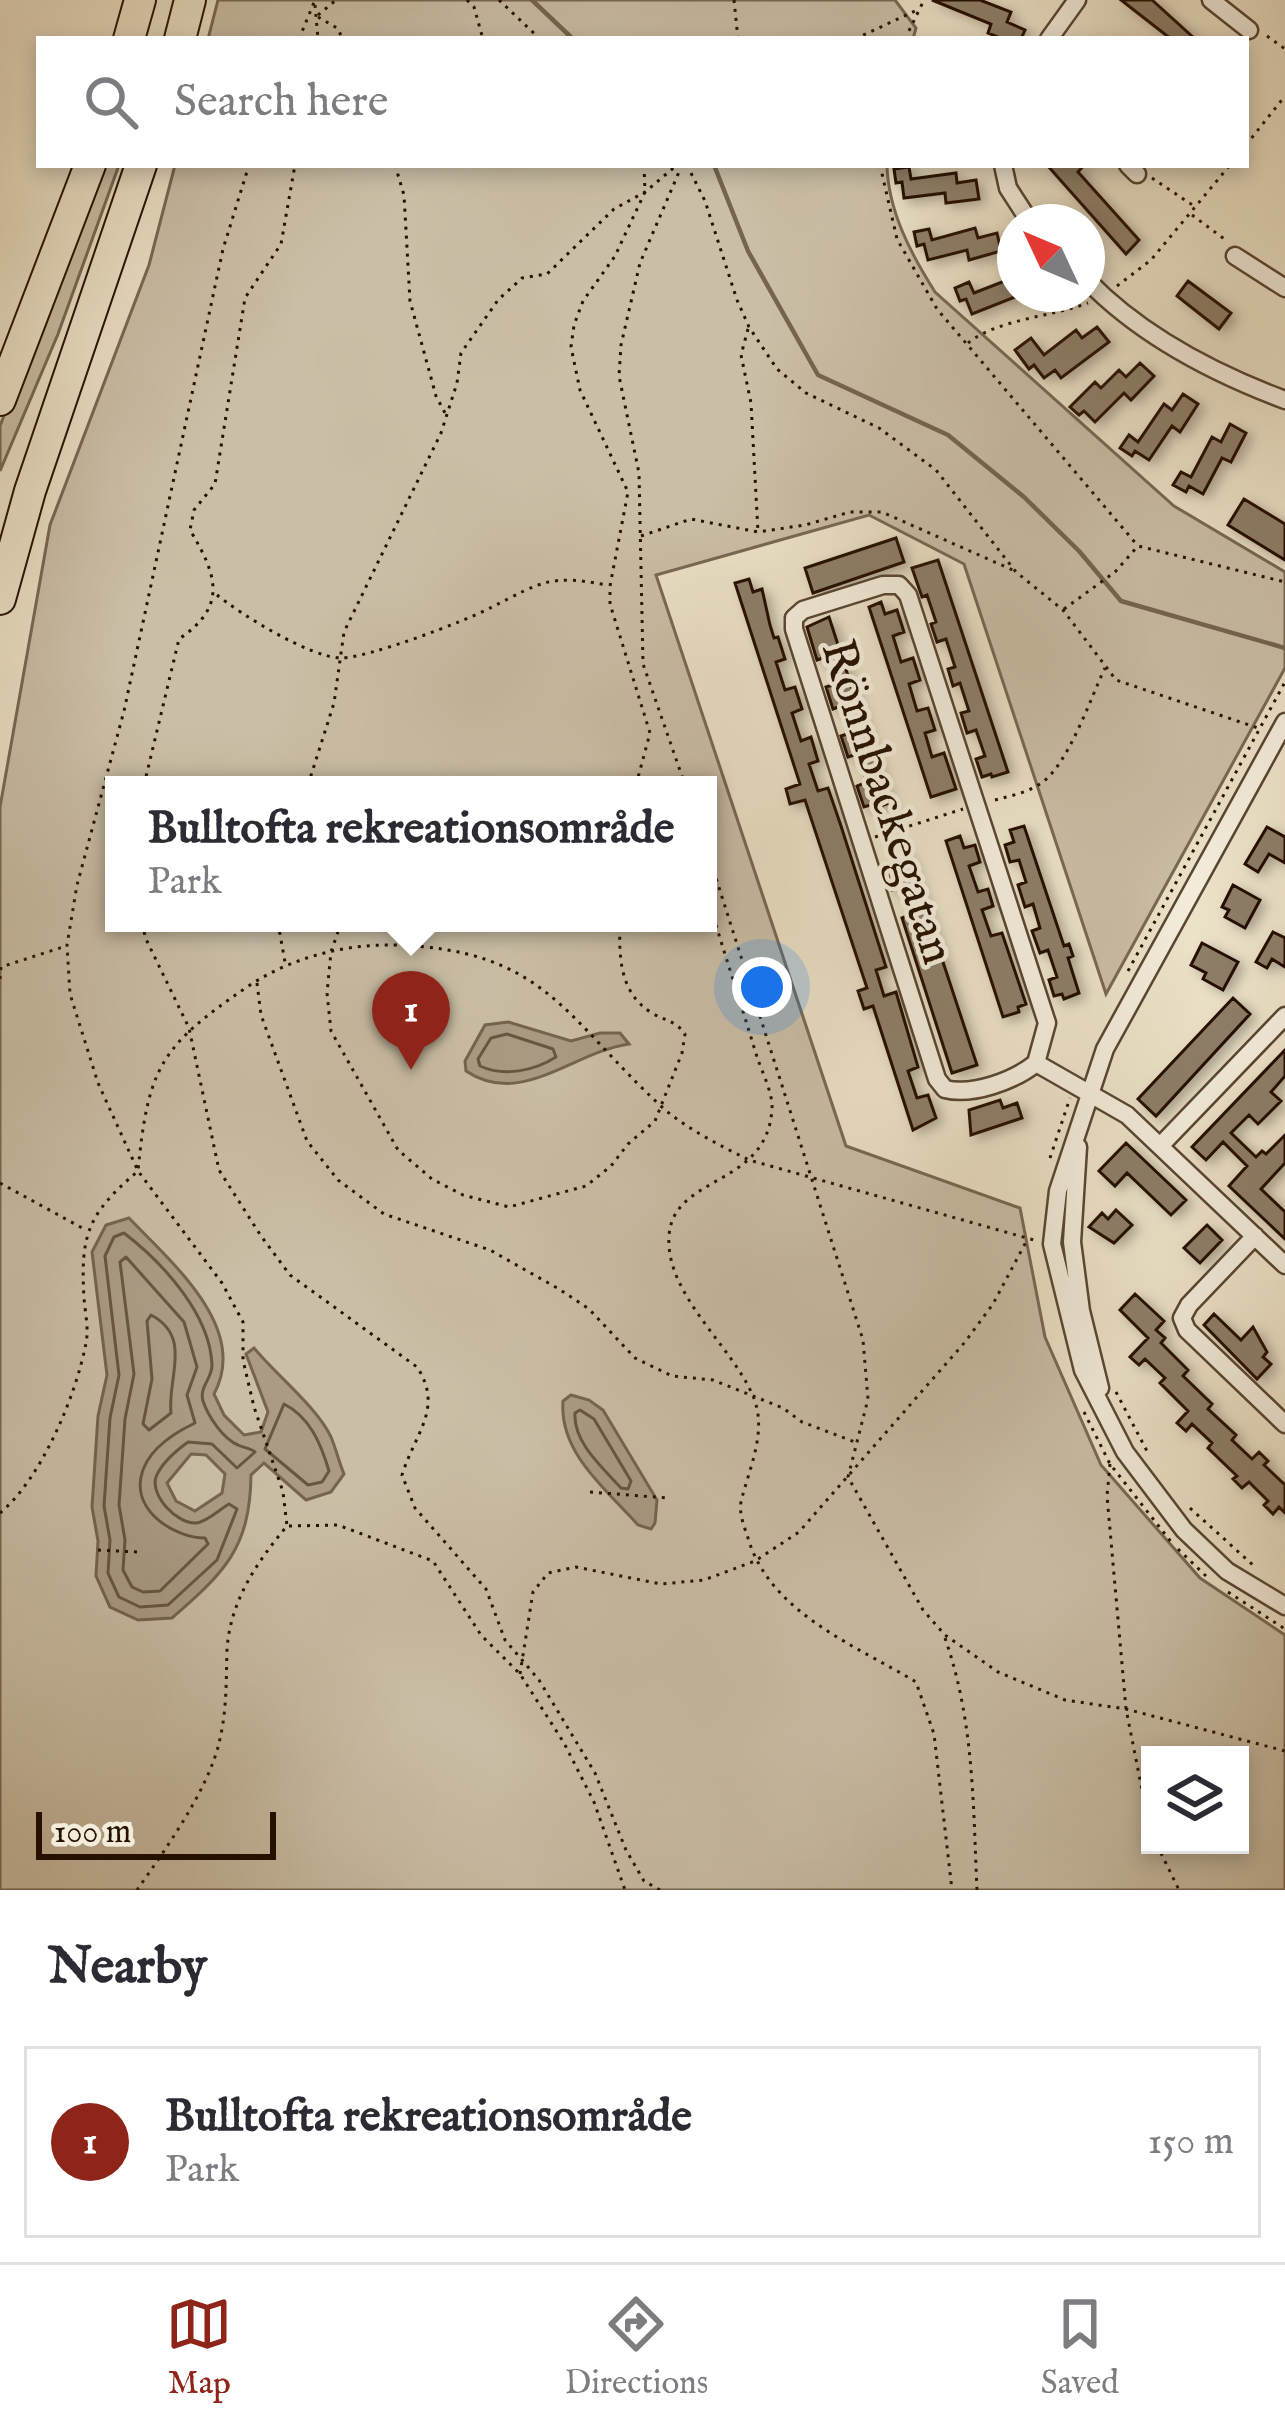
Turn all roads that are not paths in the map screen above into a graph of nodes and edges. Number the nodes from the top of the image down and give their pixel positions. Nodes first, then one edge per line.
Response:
1 (140, 0) edge
2 (190, 0) edge
3 (1077, 0) edge
4 (1211, 0) edge
5 (1250, 30) road end
6 (130, 36) edge
7 (181, 36) edge
8 (1051, 36) edge
9 (88, 168) edge
10 (139, 168) edge
11 (139, 168) edge
12 (1004, 168) edge
13 (1018, 204) edge
14 (1235, 256) road end
15 (1285, 288) edge
16 (1105, 299) edge
17 (27, 336) junction
18 (0, 384) edge
19 (0, 400) edge
20 (1285, 400) edge
21 (0, 514) edge
22 (0, 598) edge
23 (1284, 724) edge
24 (1285, 1016) edge
25 (1036, 1063) junction
26 (1082, 1089) junction
27 (1160, 1145) junction
28 (1255, 1236) junction
29 (1285, 1265) edge
30 (1285, 1424) edge
31 (1285, 1606) edge

1 - 6 highway
2 - 7 highway
3 - 8 street
4 - 5 street
9 - 17 highway
10 - 21 highway
11 - 22 highway
12 - 13 street
14 - 15 street
16 - 20 street
17 - 18 highway
17 - 19 highway
23 - 26 street
24 - 27 street
25 - 25 street, Rönnbackegatan
25 - 26 street
26 - 27 street
26 - 31 street
27 - 28 street
28 - 29 street
28 - 30 street

